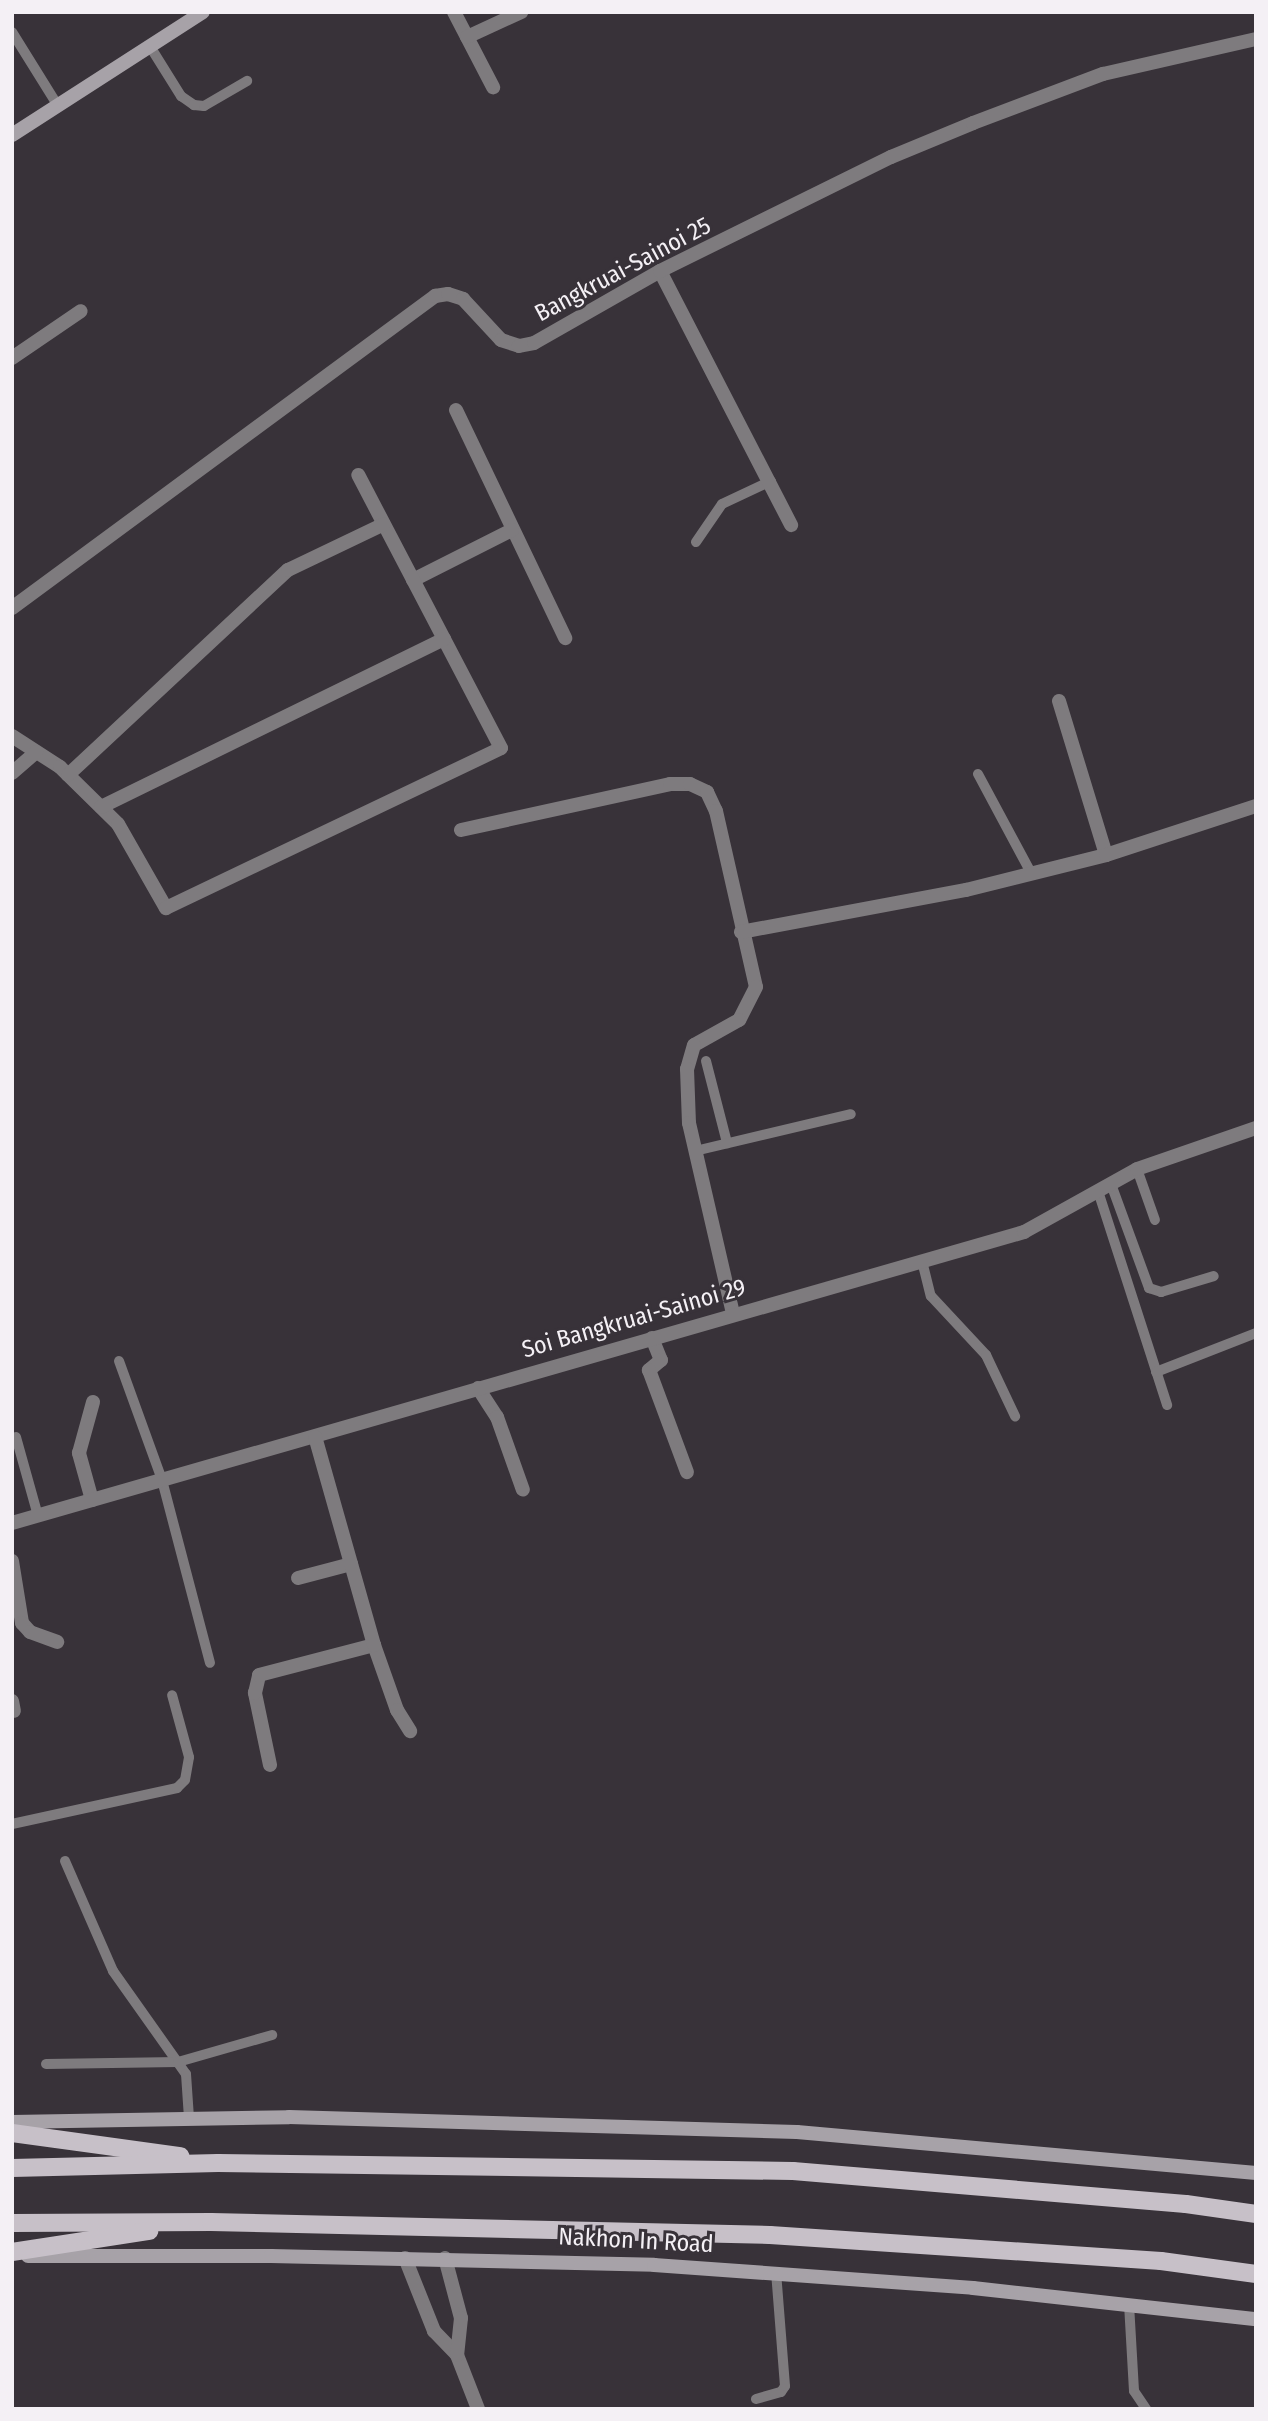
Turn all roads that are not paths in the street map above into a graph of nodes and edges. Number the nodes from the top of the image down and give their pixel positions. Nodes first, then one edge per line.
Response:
1 (203, 12) edge
2 (454, 12) edge
3 (521, 12) edge
4 (12, 32) edge
5 (467, 37) junction
6 (1256, 39) edge
7 (150, 48) junction
8 (247, 81) dead end
9 (493, 87) dead end
10 (58, 107) junction
11 (12, 135) edge
12 (660, 271) junction
13 (81, 311) dead end
14 (12, 358) edge
15 (456, 410) dead end
16 (358, 475) dead end
17 (771, 481) junction
18 (384, 524) junction
19 (791, 524) dead end
20 (512, 530) junction
21 (696, 542) dead end
22 (413, 580) junction
23 (12, 608) edge
24 (565, 638) dead end
25 (444, 639) junction
26 (1059, 701) dead end
27 (12, 736) edge
28 (36, 751) junction
29 (12, 773) edge
30 (978, 774) dead end
31 (68, 775) junction
32 (1256, 806) edge
33 (101, 807) junction
34 (461, 830) dead end
35 (1106, 855) junction
36 (1031, 873) junction
37 (741, 932) junction
38 (706, 1061) dead end
39 (851, 1114) dead end
40 (1256, 1128) edge
41 (727, 1143) junction
42 (695, 1151) junction
43 (1137, 1169) junction
44 (1105, 1188) junction
45 (1155, 1220) dead end
46 (922, 1261) junction
47 (1214, 1276) dead end
48 (733, 1313) junction
49 (1256, 1333) edge
50 (652, 1338) junction
51 (119, 1361) dead end
52 (1156, 1372) junction
53 (478, 1388) junction
54 (93, 1402) dead end
55 (1167, 1405) dead end
56 (1015, 1416) dead end
57 (16, 1437) dead end
58 (315, 1437) junction
59 (687, 1472) dead end
60 (162, 1479) junction
61 (523, 1490) dead end
62 (92, 1500) junction
63 (38, 1516) junction
64 (12, 1522) edge
65 (12, 1561) edge
66 (351, 1564) junction
67 (298, 1578) dead end
68 (57, 1642) dead end
69 (374, 1645) junction
70 (210, 1663) dead end
71 (172, 1695) dead end
72 (410, 1731) dead end
73 (270, 1765) dead end
74 (12, 1824) edge
75 (65, 1861) dead end
76 (272, 2035) dead end
77 (178, 2062) junction
78 (46, 2064) dead end
79 (189, 2118) junction
80 (12, 2122) edge
81 (12, 2133) edge
82 (218, 2163) junction
83 (12, 2168) edge
84 (1256, 2174) edge
85 (1256, 2214) edge
86 (212, 2222) junction
87 (12, 2223) edge
88 (12, 2254) edge
89 (405, 2258) junction
90 (445, 2258) junction
91 (776, 2272) junction
92 (1256, 2274) edge
93 (1129, 2304) junction
94 (1256, 2319) edge
95 (457, 2355) junction
96 (756, 2399) dead end
97 (478, 2409) edge
98 (1146, 2409) edge

1 - 7 main road
2 - 5 street
3 - 5 street
4 - 10 lane
5 - 9 street
6 - 12 street, Bangkruai-Sainoi 25
7 - 8 lane
7 - 10 main road
10 - 11 main road
12 - 17 street
12 - 23 street, Bangkruai-Sainoi 25
13 - 14 street
15 - 20 street
16 - 18 street
17 - 19 street
17 - 21 lane
18 - 22 street
18 - 31 street
20 - 22 street
20 - 24 street
22 - 25 street
25 - 33 street
25 - 33 street
26 - 35 street
27 - 28 street
28 - 29 street
28 - 31 street
30 - 36 lane
31 - 33 street
32 - 35 street
34 - 37 street
35 - 36 street
36 - 37 street
37 - 42 street
38 - 41 lane
39 - 41 lane
40 - 43 street, Soi Bangkruai-Sainoi 29
41 - 42 lane
42 - 48 street
43 - 44 street, Soi Bangkruai-Sainoi 29
43 - 45 lane
44 - 46 street, Soi Bangkruai-Sainoi 29
44 - 47 lane
44 - 52 lane
46 - 48 street, Soi Bangkruai-Sainoi 29
46 - 56 lane
48 - 50 street, Soi Bangkruai-Sainoi 29
49 - 52 lane
50 - 53 street, Soi Bangkruai-Sainoi 29
50 - 59 street
51 - 60 lane
52 - 55 lane
53 - 58 street, Soi Bangkruai-Sainoi 29
53 - 61 street
54 - 62 street
57 - 63 lane
58 - 60 street, Soi Bangkruai-Sainoi 29
58 - 66 street
60 - 62 street, Soi Bangkruai-Sainoi 29
60 - 70 lane
62 - 63 street, Soi Bangkruai-Sainoi 29
63 - 64 street, Soi Bangkruai-Sainoi 29
65 - 68 street
66 - 67 street
66 - 69 street
69 - 72 street
69 - 73 street
71 - 74 lane
75 - 77 lane
76 - 77 lane
77 - 78 lane
77 - 79 lane
79 - 80 main road
79 - 84 main road
81 - 82 main road
82 - 83 main road
82 - 85 main road
86 - 87 main road, Nakhon In Road
86 - 88 main road
86 - 92 main road, Nakhon In Road
88 - 89 main road, Nakhon In Road
89 - 90 main road, Nakhon In Road
89 - 95 street
90 - 91 main road, Nakhon In Road
90 - 95 street
91 - 93 main road, Nakhon In Road
91 - 96 lane
93 - 94 main road, Nakhon In Road
93 - 98 lane
95 - 97 street

